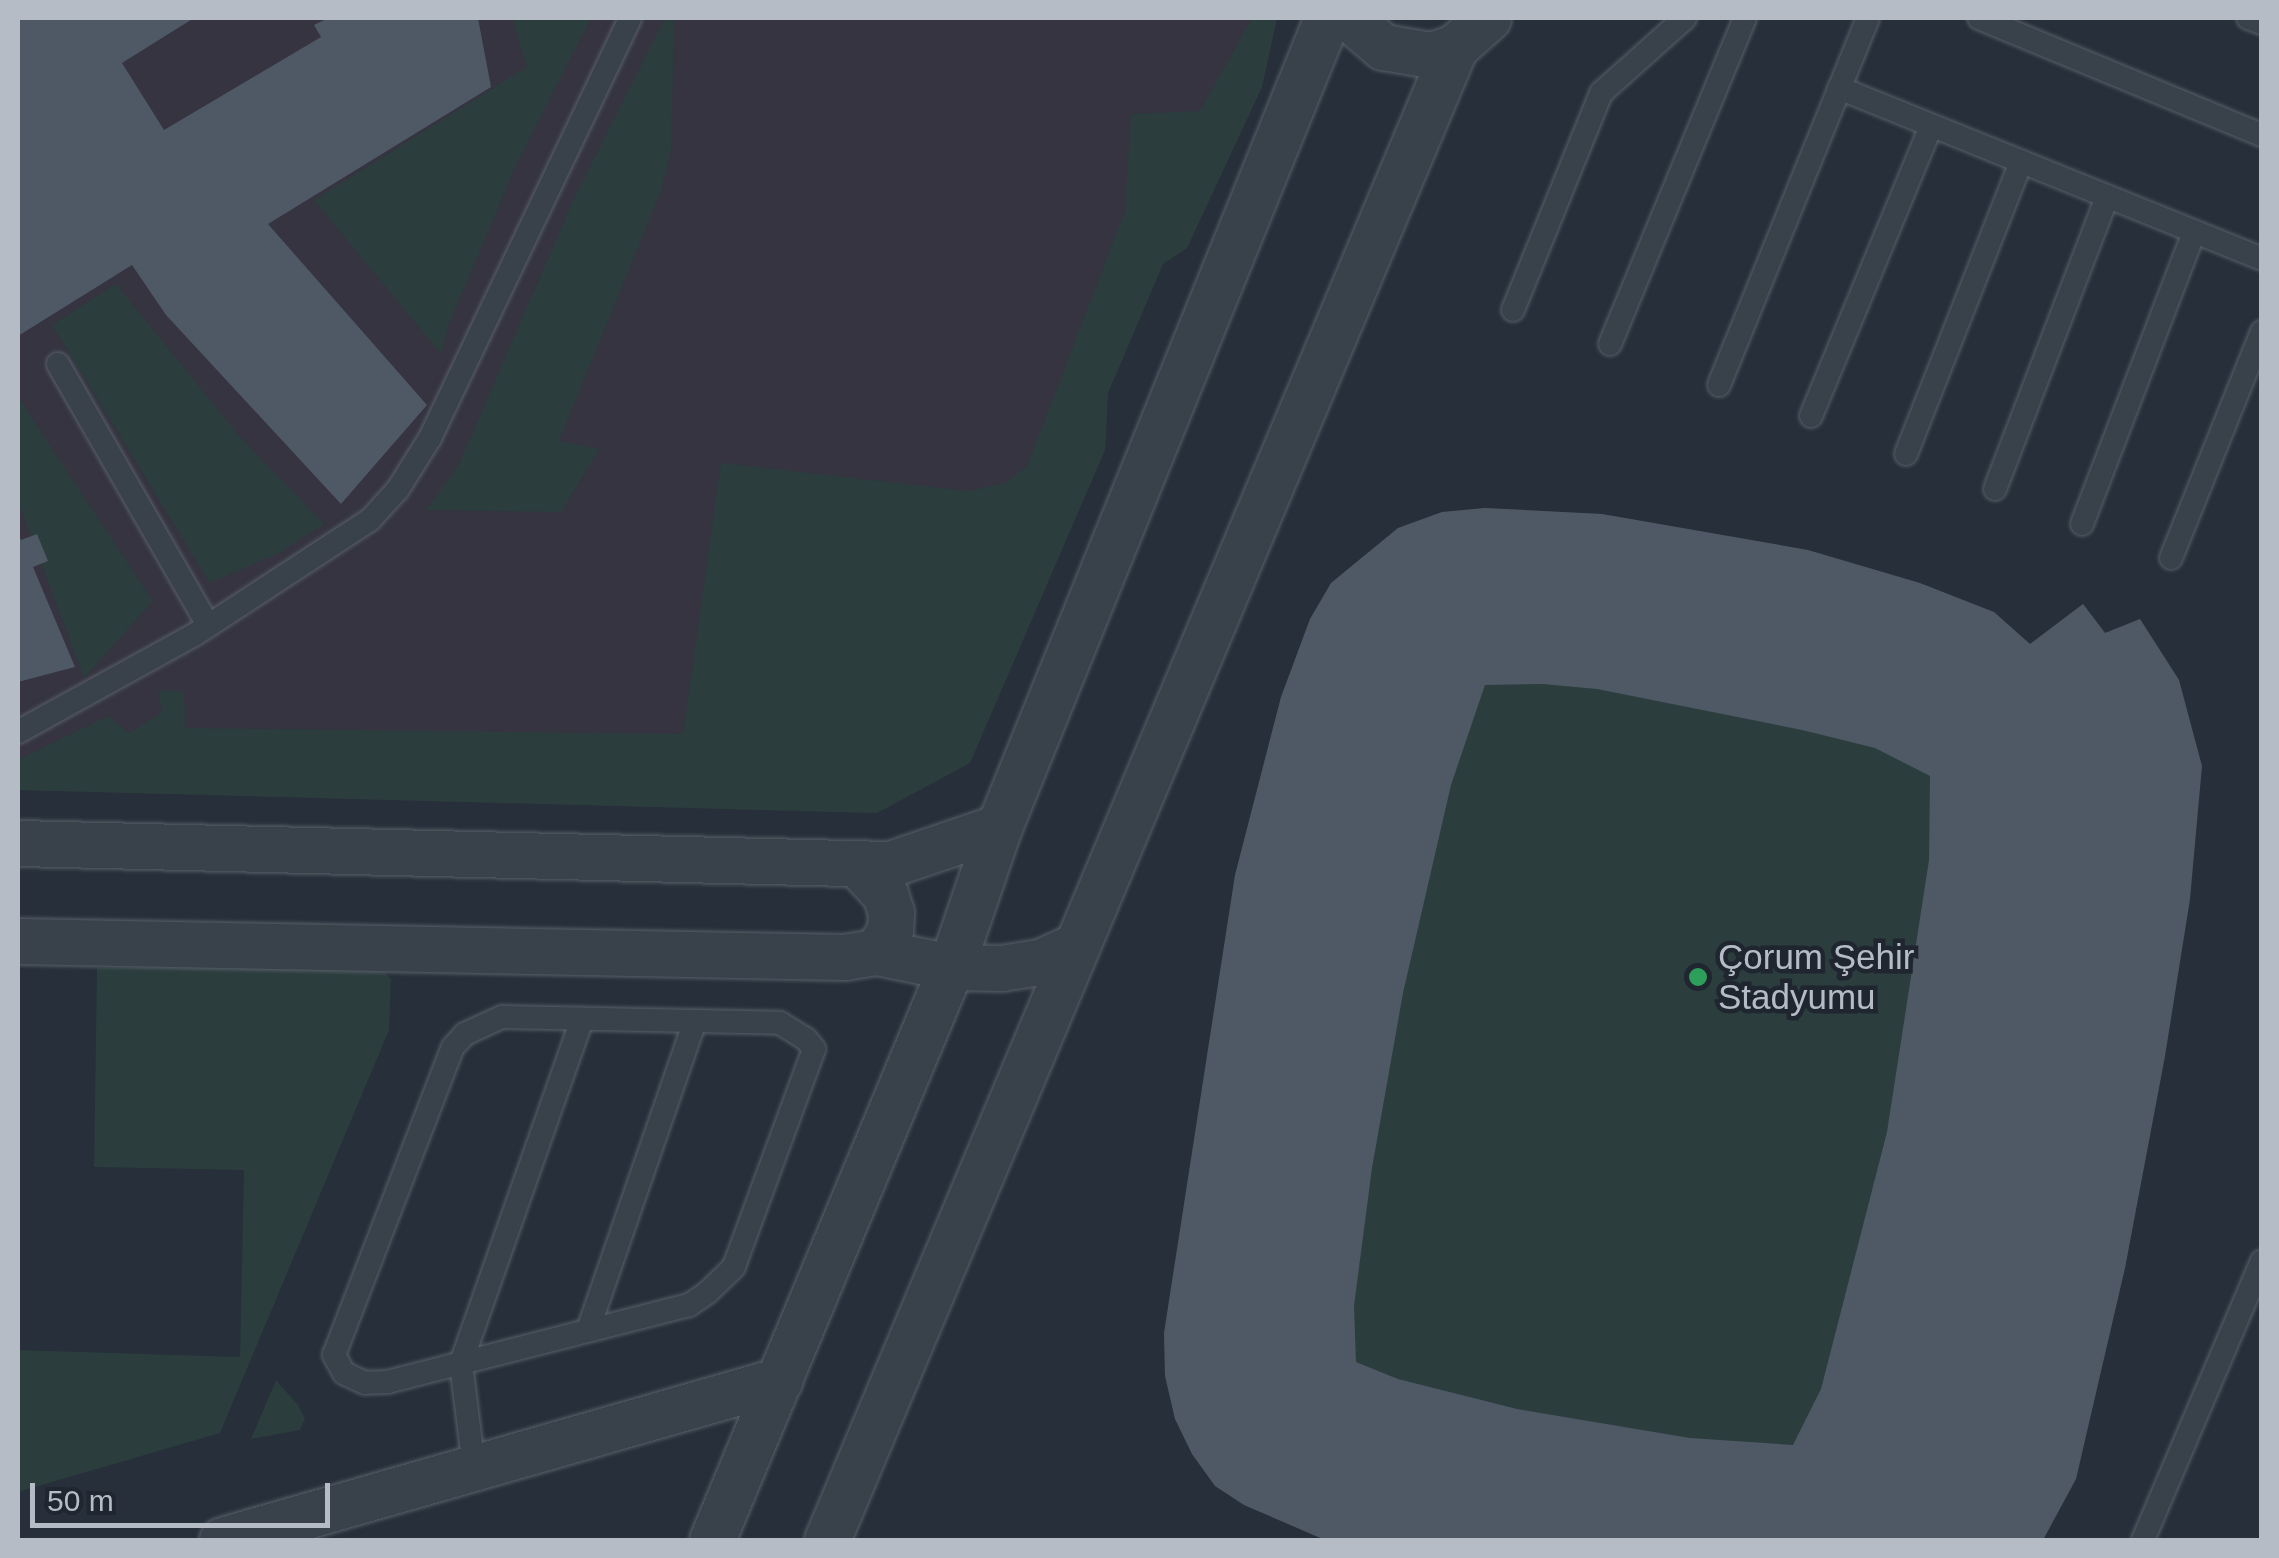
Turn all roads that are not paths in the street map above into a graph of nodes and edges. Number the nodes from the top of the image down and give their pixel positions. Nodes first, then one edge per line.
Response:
1 (630, 18) edge
2 (1327, 18) edge
3 (1350, 18) edge
4 (1488, 18) edge
5 (1685, 18) edge
6 (1746, 18) edge
7 (1868, 18) edge
8 (1979, 18) edge
9 (2248, 18) edge
10 (2262, 23) edge
11 (1455, 47) junction
12 (1839, 88) junction
13 (1931, 126) junction
14 (2262, 135) edge
15 (2021, 162) junction
16 (2107, 197) junction
17 (2194, 232) junction
18 (2262, 260) edge
19 (1513, 310) dead end
20 (2262, 332) edge
21 (1610, 344) dead end
22 (58, 364) dead end
23 (1718, 385) dead end
24 (1812, 416) dead end
25 (1906, 454) dead end
26 (1995, 489) dead end
27 (2082, 524) dead end
28 (2171, 558) dead end
29 (208, 625) junction
30 (18, 732) edge
31 (999, 828) junction
32 (18, 843) edge
33 (858, 864) junction
34 (18, 940) edge
35 (1076, 946) junction
36 (877, 952) junction
37 (950, 967) junction
38 (582, 1019) junction
39 (695, 1021) junction
40 (2262, 1261) edge
41 (588, 1330) junction
42 (460, 1363) junction
43 (780, 1380) junction
44 (474, 1468) junction
45 (222, 1540) edge
46 (712, 1540) edge
47 (828, 1540) edge
48 (2143, 1540) edge

1 - 29 lane
2 - 31 street
3 - 11 street
4 - 11 street
5 - 19 lane
6 - 21 lane
7 - 12 lane
8 - 14 lane
9 - 10 lane
11 - 35 street
12 - 13 lane
12 - 23 lane
13 - 15 lane
13 - 24 lane
15 - 16 lane
15 - 25 lane
16 - 17 lane
16 - 26 lane
17 - 18 lane
17 - 27 lane
20 - 28 lane
22 - 29 lane
29 - 30 lane
31 - 33 street
31 - 37 street
32 - 33 street
33 - 36 street
34 - 36 street
35 - 37 street
35 - 47 street
36 - 37 street
37 - 43 street
38 - 39 lane
38 - 42 lane
38 - 42 lane
39 - 41 lane
39 - 41 lane
40 - 48 lane
41 - 42 lane
42 - 44 lane
43 - 44 street
43 - 46 street
44 - 45 street

